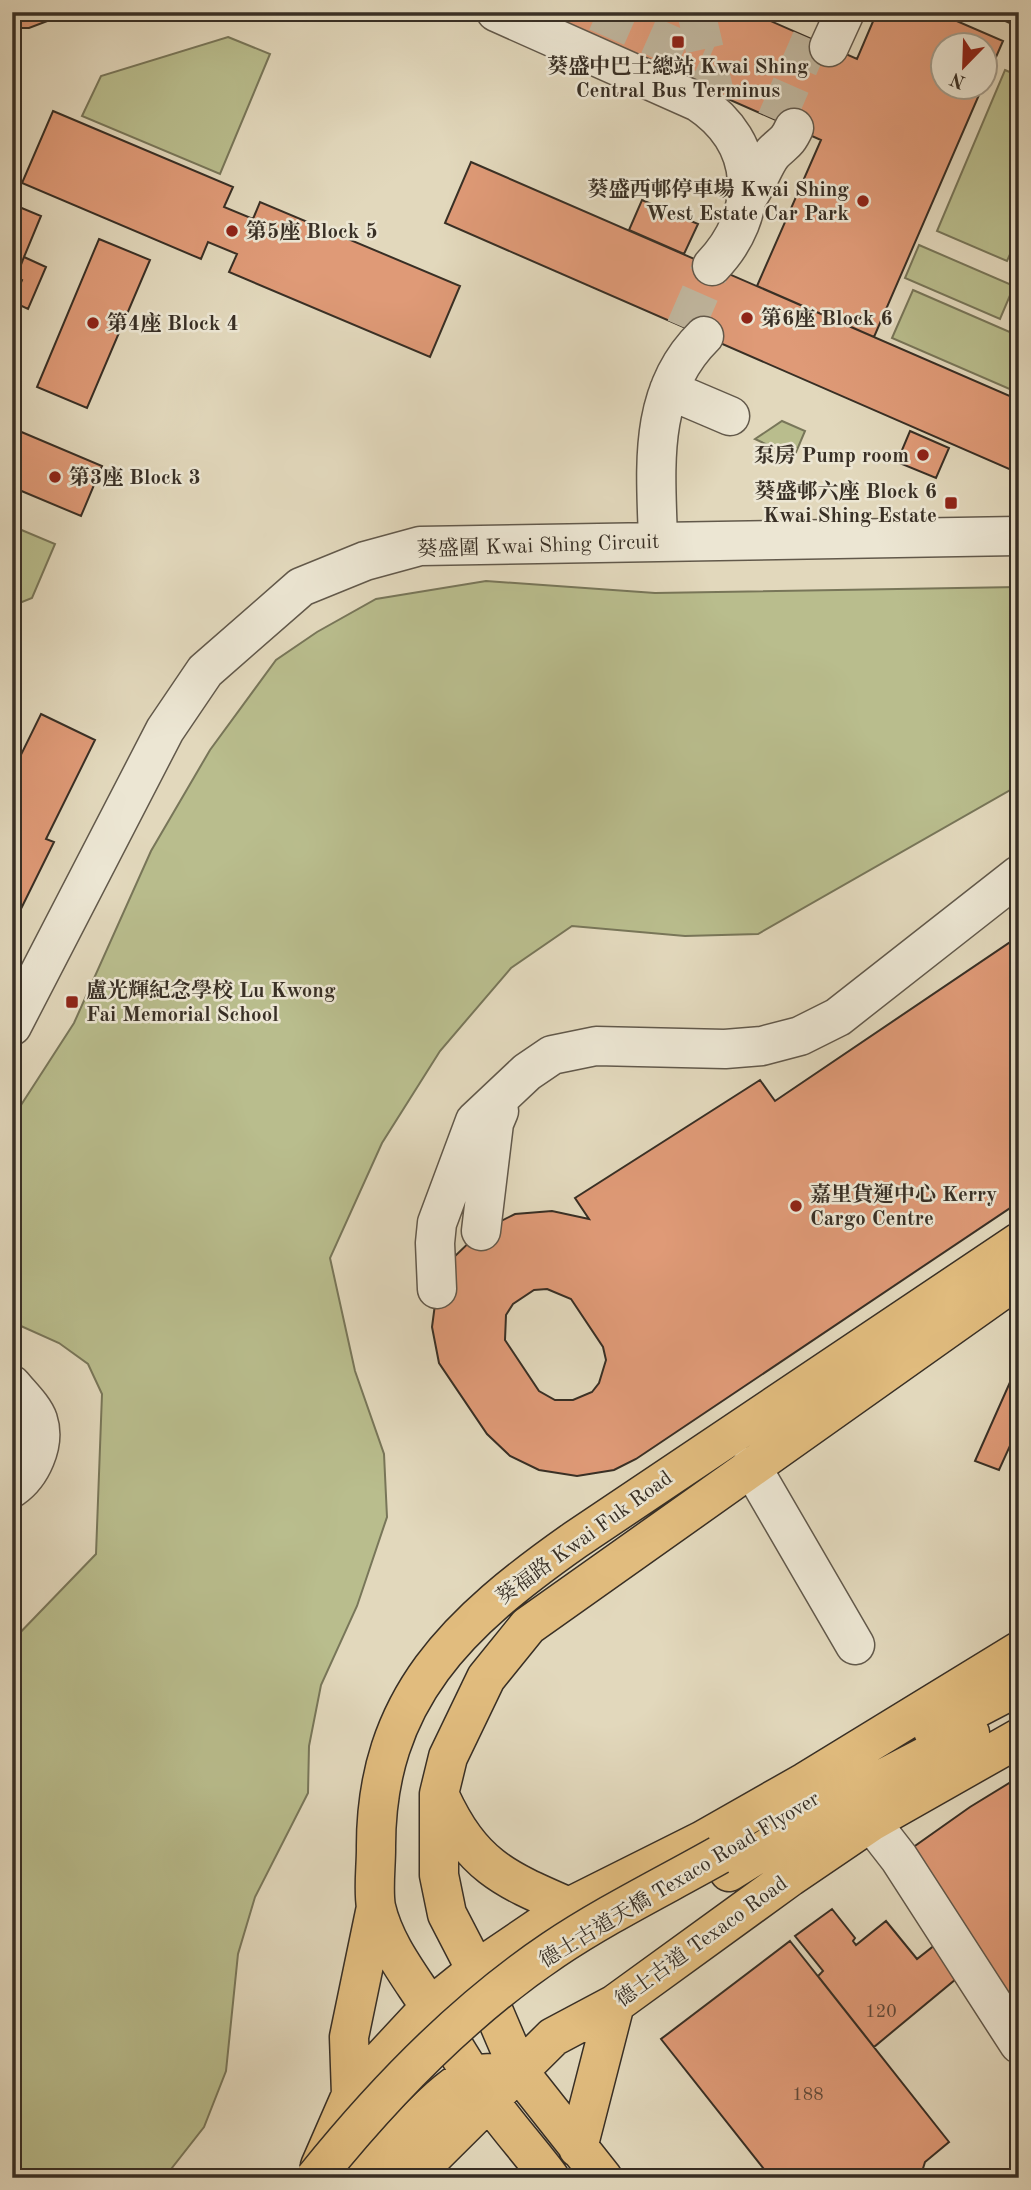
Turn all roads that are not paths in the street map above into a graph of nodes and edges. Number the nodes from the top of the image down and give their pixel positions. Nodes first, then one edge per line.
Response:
1 (496, 12) edge
2 (860, 14) edge
3 (821, 33) tunnel mouth
4 (718, 105) junction
5 (747, 198) junction
6 (724, 263) tunnel mouth
7 (691, 339) tunnel mouth
8 (669, 390) junction
9 (730, 416) dead end
10 (1019, 536) edge
11 (658, 541) junction
12 (1016, 886) edge
13 (12, 1026) edge
14 (507, 1093) junction
15 (481, 1231) dead end
16 (1019, 1242) edge
17 (1017, 1283) edge
18 (437, 1289) dead end
19 (12, 1385) edge
20 (751, 1466) junction
21 (12, 1488) edge
22 (855, 1646) dead end
23 (1019, 1651) edge
24 (1019, 1686) edge
25 (1019, 1705) edge
26 (1019, 1738) edge
27 (439, 1794) junction
28 (871, 1822) junction
29 (724, 1863) junction
30 (376, 1907) junction
31 (569, 1907) junction
32 (476, 1970) junction
33 (615, 2004) junction
34 (430, 2007) junction
35 (1019, 2044) edge
36 (520, 2073) junction
37 (481, 2089) junction
38 (351, 2095) junction
39 (578, 2147) junction
40 (315, 2178) edge
41 (341, 2178) edge
42 (365, 2178) edge
43 (411, 2178) edge
44 (550, 2178) edge
45 (603, 2178) edge

1 - 4 street
2 - 3 street
4 - 5 street
4 - 5 street
5 - 6 street
7 - 8 street
8 - 9 street
8 - 11 street
10 - 11 street, 葵盛圍 Kwai Shing Circuit
11 - 13 street, 葵盛圍 Kwai Shing Circuit
12 - 14 street
14 - 15 street
14 - 18 street
16 - 30 main road, 葵福路 Kwai Fuk Road
17 - 20 main road, 葵福路 Kwai Fuk Road
19 - 21 street
20 - 22 street
20 - 27 main road, 葵福路 Kwai Fuk Road
23 - 31 main road
24 - 29 main road, 德士古道天橋 Texaco Road Flyover
25 - 29 main road, 德士古道天橋 Texaco Road Flyover
26 - 28 main road, 德士古道 Texaco Road
27 - 31 main road
27 - 32 main road, 葵福路 Kwai Fuk Road
28 - 33 main road, 德士古道 Texaco Road
28 - 35 street
29 - 40 main road, 德士古道天橋 Texaco Road Flyover, bridge
29 - 41 main road, 德士古道天橋 Texaco Road Flyover
30 - 34 main road, 葵福路 Kwai Fuk Road
30 - 38 main road
31 - 32 main road
32 - 34 main road
32 - 36 main road, 葵福路 Kwai Fuk Road
33 - 36 main road, 德士古道 Texaco Road
33 - 39 main road
34 - 37 main road, 葵福路 Kwai Fuk Road
34 - 38 main road
36 - 37 main road
36 - 39 main road, 葵福路 Kwai Fuk Road
37 - 42 main road
37 - 43 main road
37 - 44 main road, 葵福路 Kwai Fuk Road
38 - 40 main road
39 - 45 main road, 葵福路 Kwai Fuk Road

